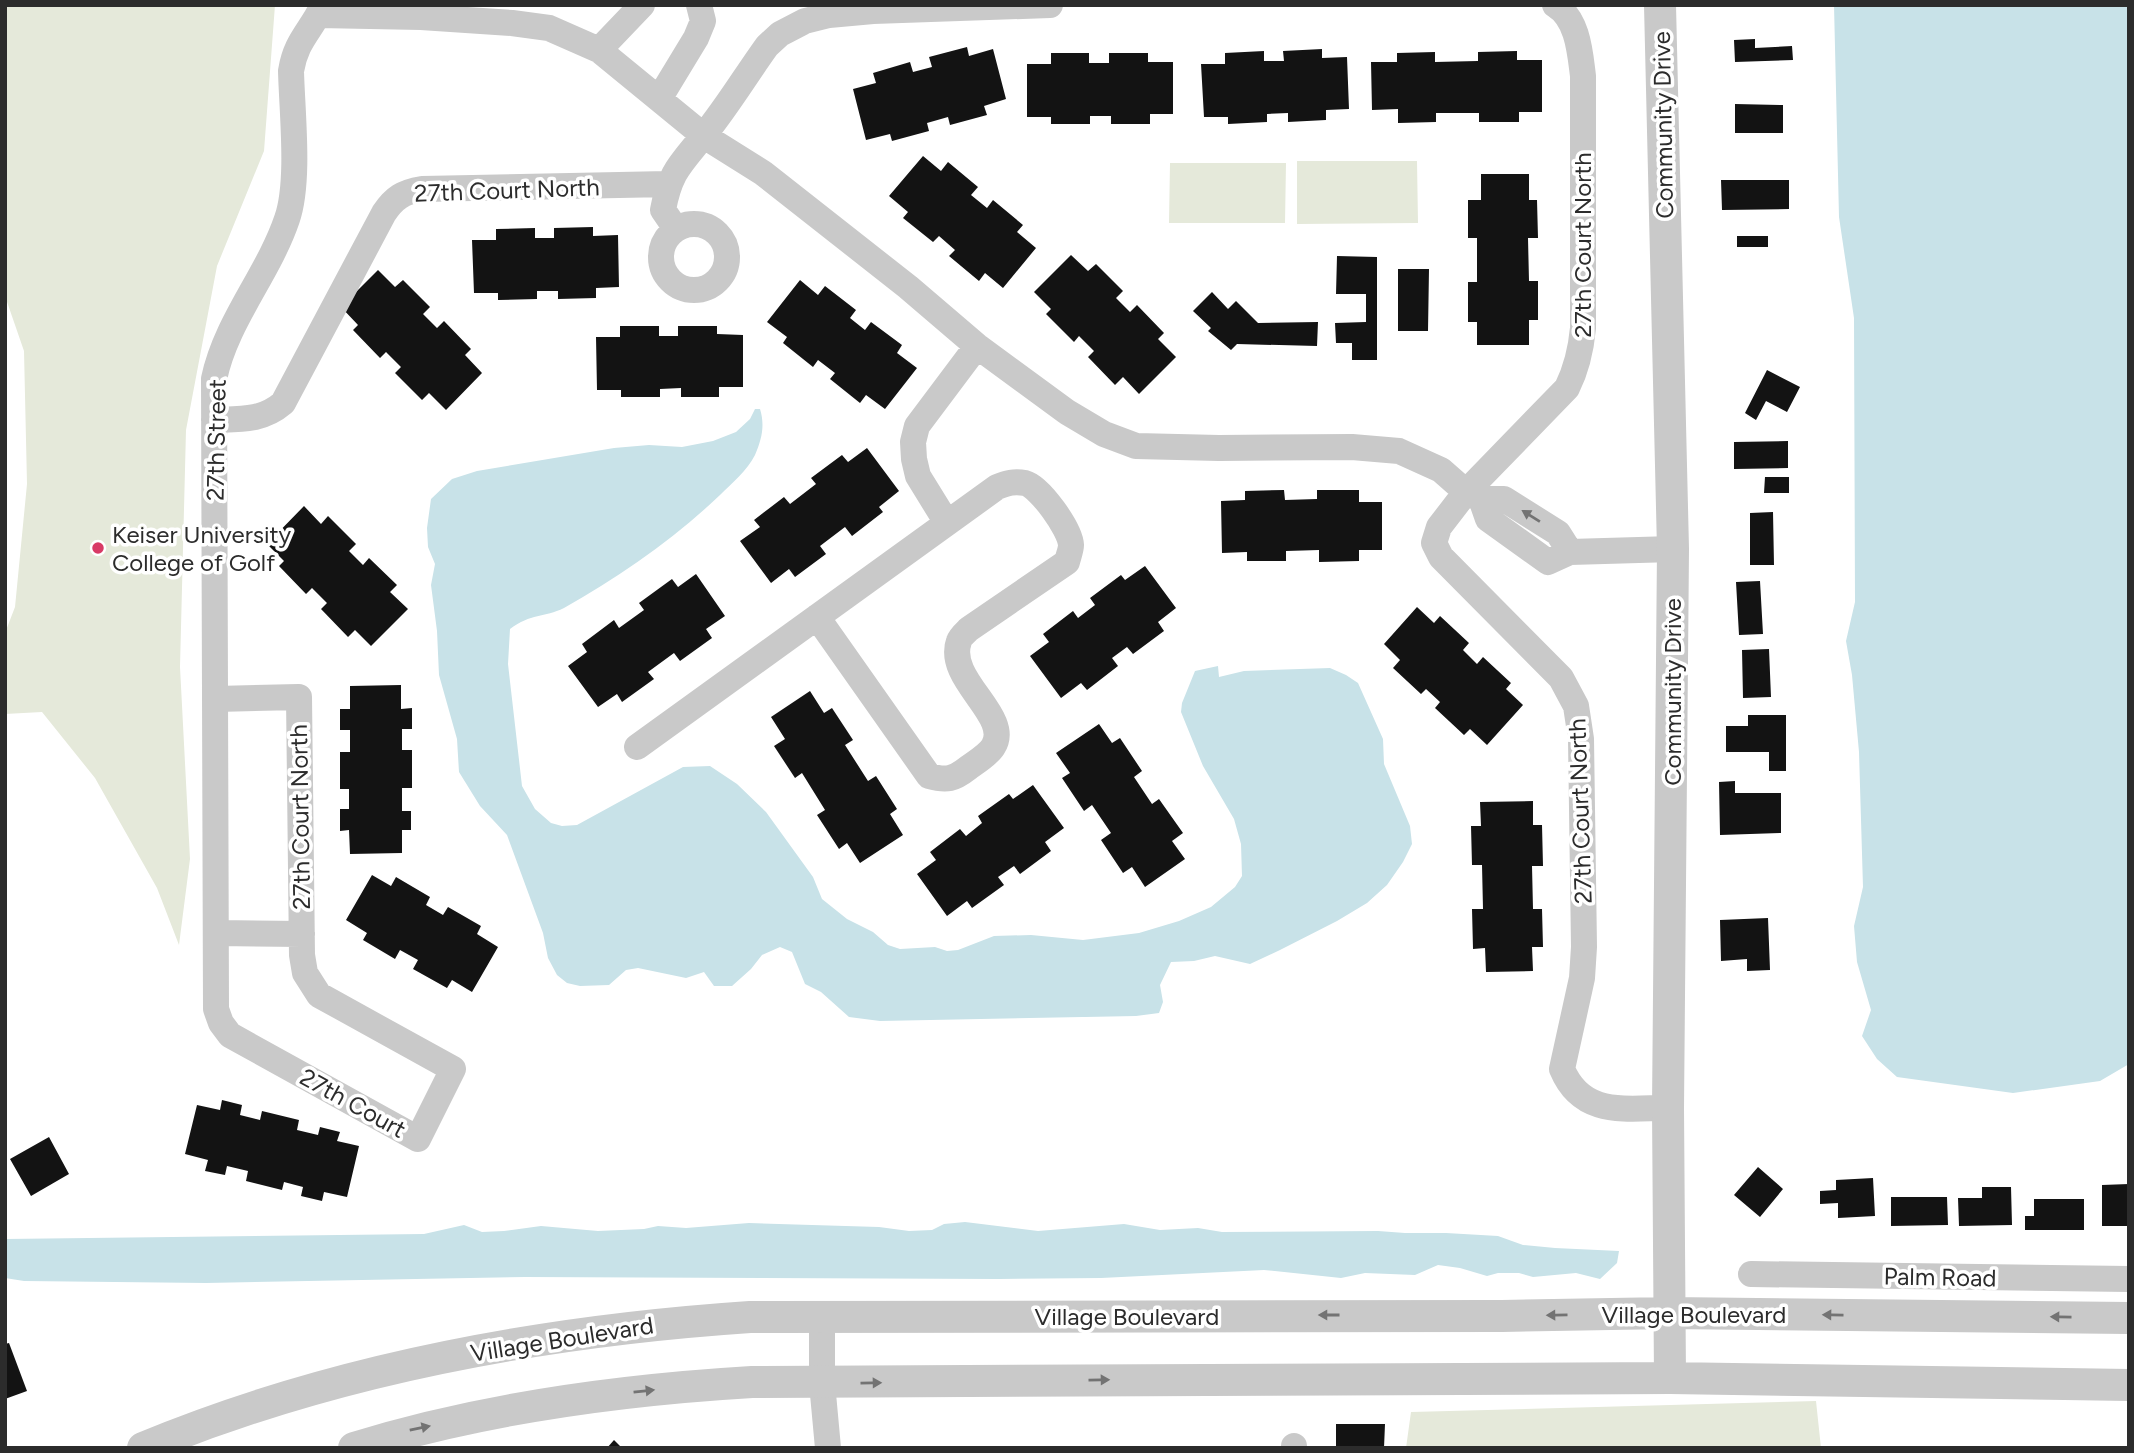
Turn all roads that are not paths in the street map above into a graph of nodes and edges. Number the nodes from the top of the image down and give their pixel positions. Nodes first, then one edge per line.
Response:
1 (642, 5) edge
2 (699, 5) edge
3 (1050, 5) edge
4 (1555, 5) edge
5 (1660, 5) edge
6 (319, 8) edge
7 (599, 50) junction
8 (659, 99) junction
9 (704, 136) junction
10 (673, 176) junction
11 (676, 229) dead end
12 (977, 346) junction
13 (214, 420) junction
14 (1474, 495) junction
15 (947, 523) junction
16 (1672, 549) junction
17 (817, 617) junction
18 (216, 699) junction
19 (637, 747) dead end
20 (216, 933) junction
21 (302, 934) junction
22 (1668, 1108) junction
23 (1751, 1274) dead end
24 (2129, 1279) edge
25 (1670, 1313) junction
26 (822, 1318) junction
27 (2129, 1318) edge
28 (1670, 1378) junction
29 (822, 1383) junction
30 (2129, 1385) edge
31 (143, 1448) edge
32 (354, 1448) edge
33 (828, 1448) edge

1 - 7 street
2 - 8 street
3 - 9 street
4 - 14 street, 27th Court North
5 - 16 street, Community Drive
6 - 7 street
6 - 13 street, 27th Street
7 - 8 street
8 - 9 street
9 - 10 street
9 - 12 street
10 - 11 street
10 - 13 street, 27th Court North
12 - 14 street
12 - 15 street
13 - 18 street, 27th Street
14 - 16 street
14 - 22 street, 27th Court North
15 - 17 street
15 - 17 street
16 - 22 street, Community Drive
17 - 19 street
18 - 20 street, 27th Street
18 - 21 street, 27th Court North
20 - 21 street, 27th Court North
20 - 21 street, 27th Court
22 - 25 street, Community Drive
23 - 24 street, Palm Road
25 -> 26 street, Village Boulevard
27 -> 25 street, Village Boulevard
25 - 28 street, Community Drive
26 - 29 street
26 - 31 street, Village Boulevard
29 -> 28 street
28 - 30 street
32 -> 29 street
29 - 33 street

